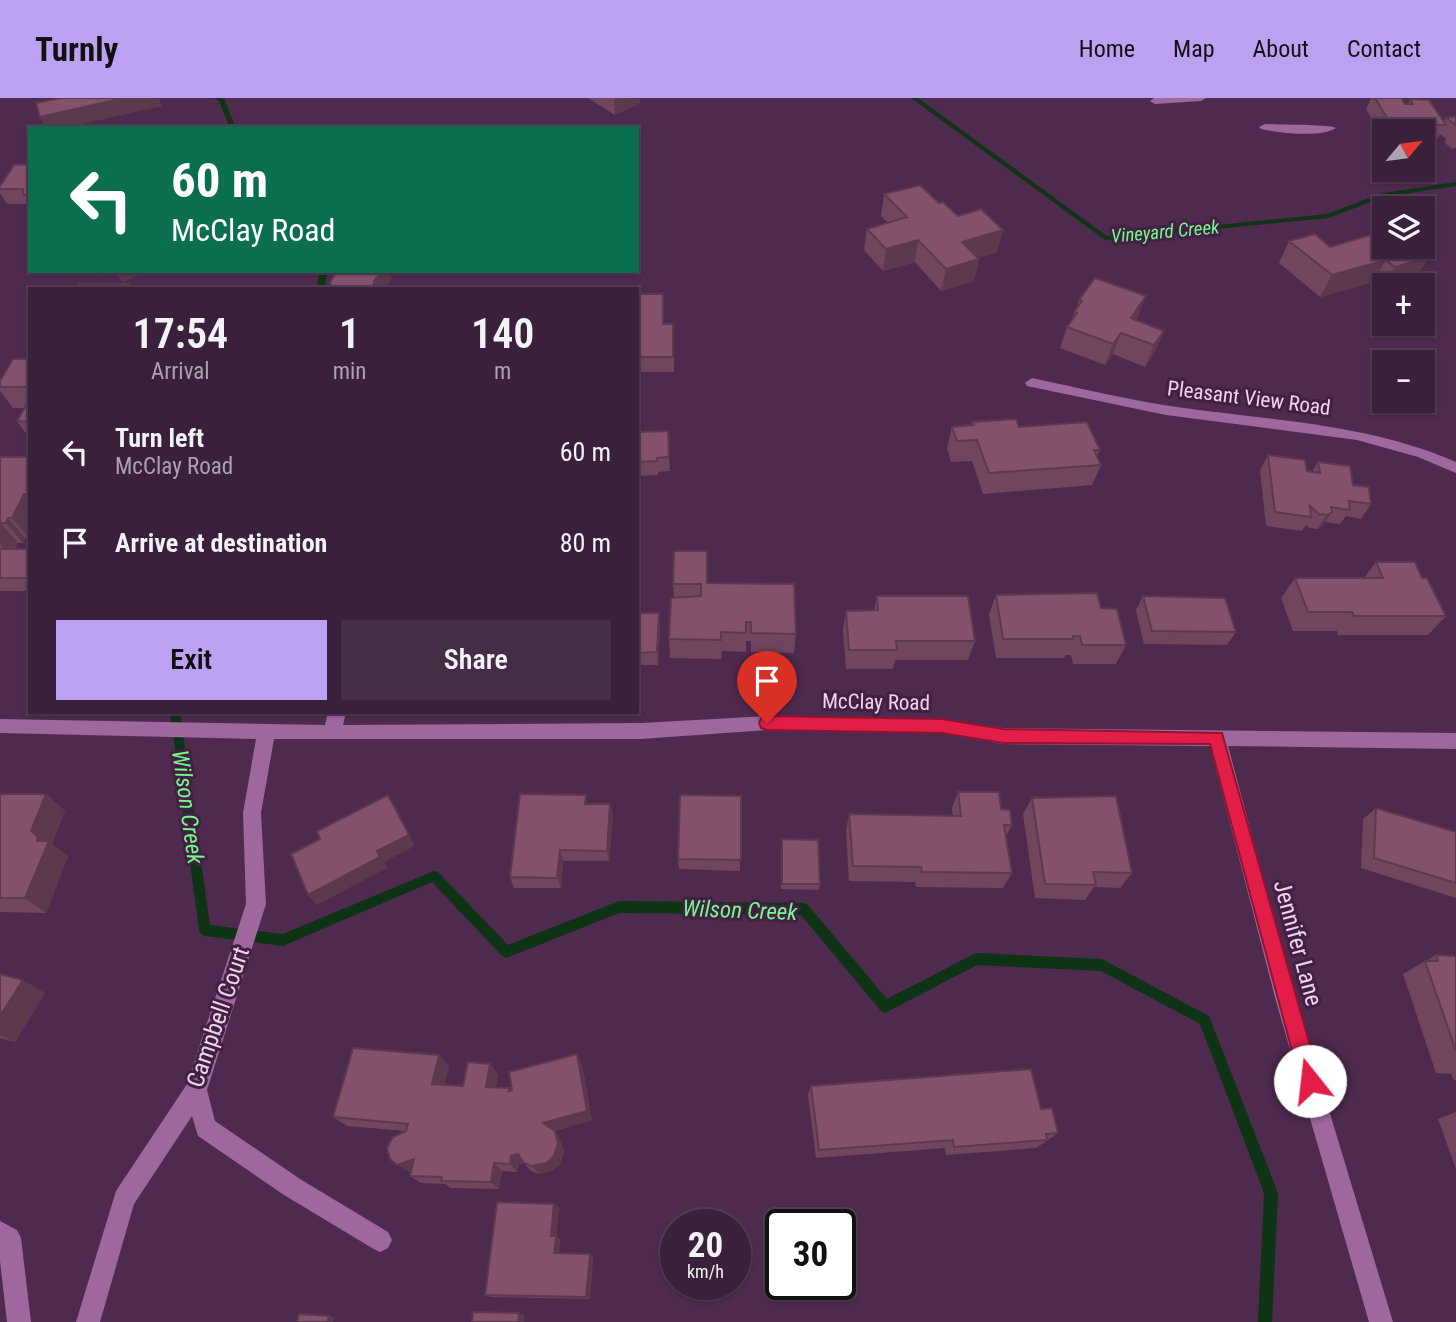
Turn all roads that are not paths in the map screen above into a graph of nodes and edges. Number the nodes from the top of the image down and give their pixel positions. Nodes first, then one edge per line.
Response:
1 (1201, 98) edge
2 (1156, 101) dead end
3 (1265, 127) dead end
4 (1330, 128) dead end
5 (1032, 383) dead end
6 (1456, 468) edge
7 (337, 714) edge
8 (0, 726) edge
9 (266, 732) junction
10 (332, 733) junction
11 (1217, 737) junction
12 (1456, 741) edge
13 (196, 1090) junction
14 (0, 1233) edge
15 (380, 1240) dead end
16 (19, 1322) edge
17 (88, 1322) edge
18 (1381, 1322) edge

1 - 2 street
3 - 4 street
5 - 6 street, Pleasant View Road
7 - 10 street
8 - 9 street, McClay Road
9 - 10 street, McClay Road
9 - 13 street, Campbell Court
10 - 11 street, McClay Road
11 - 12 street, McClay Road
11 - 18 street, Jennifer Lane
13 - 15 street
13 - 17 street, Campbell Court
14 - 16 street

